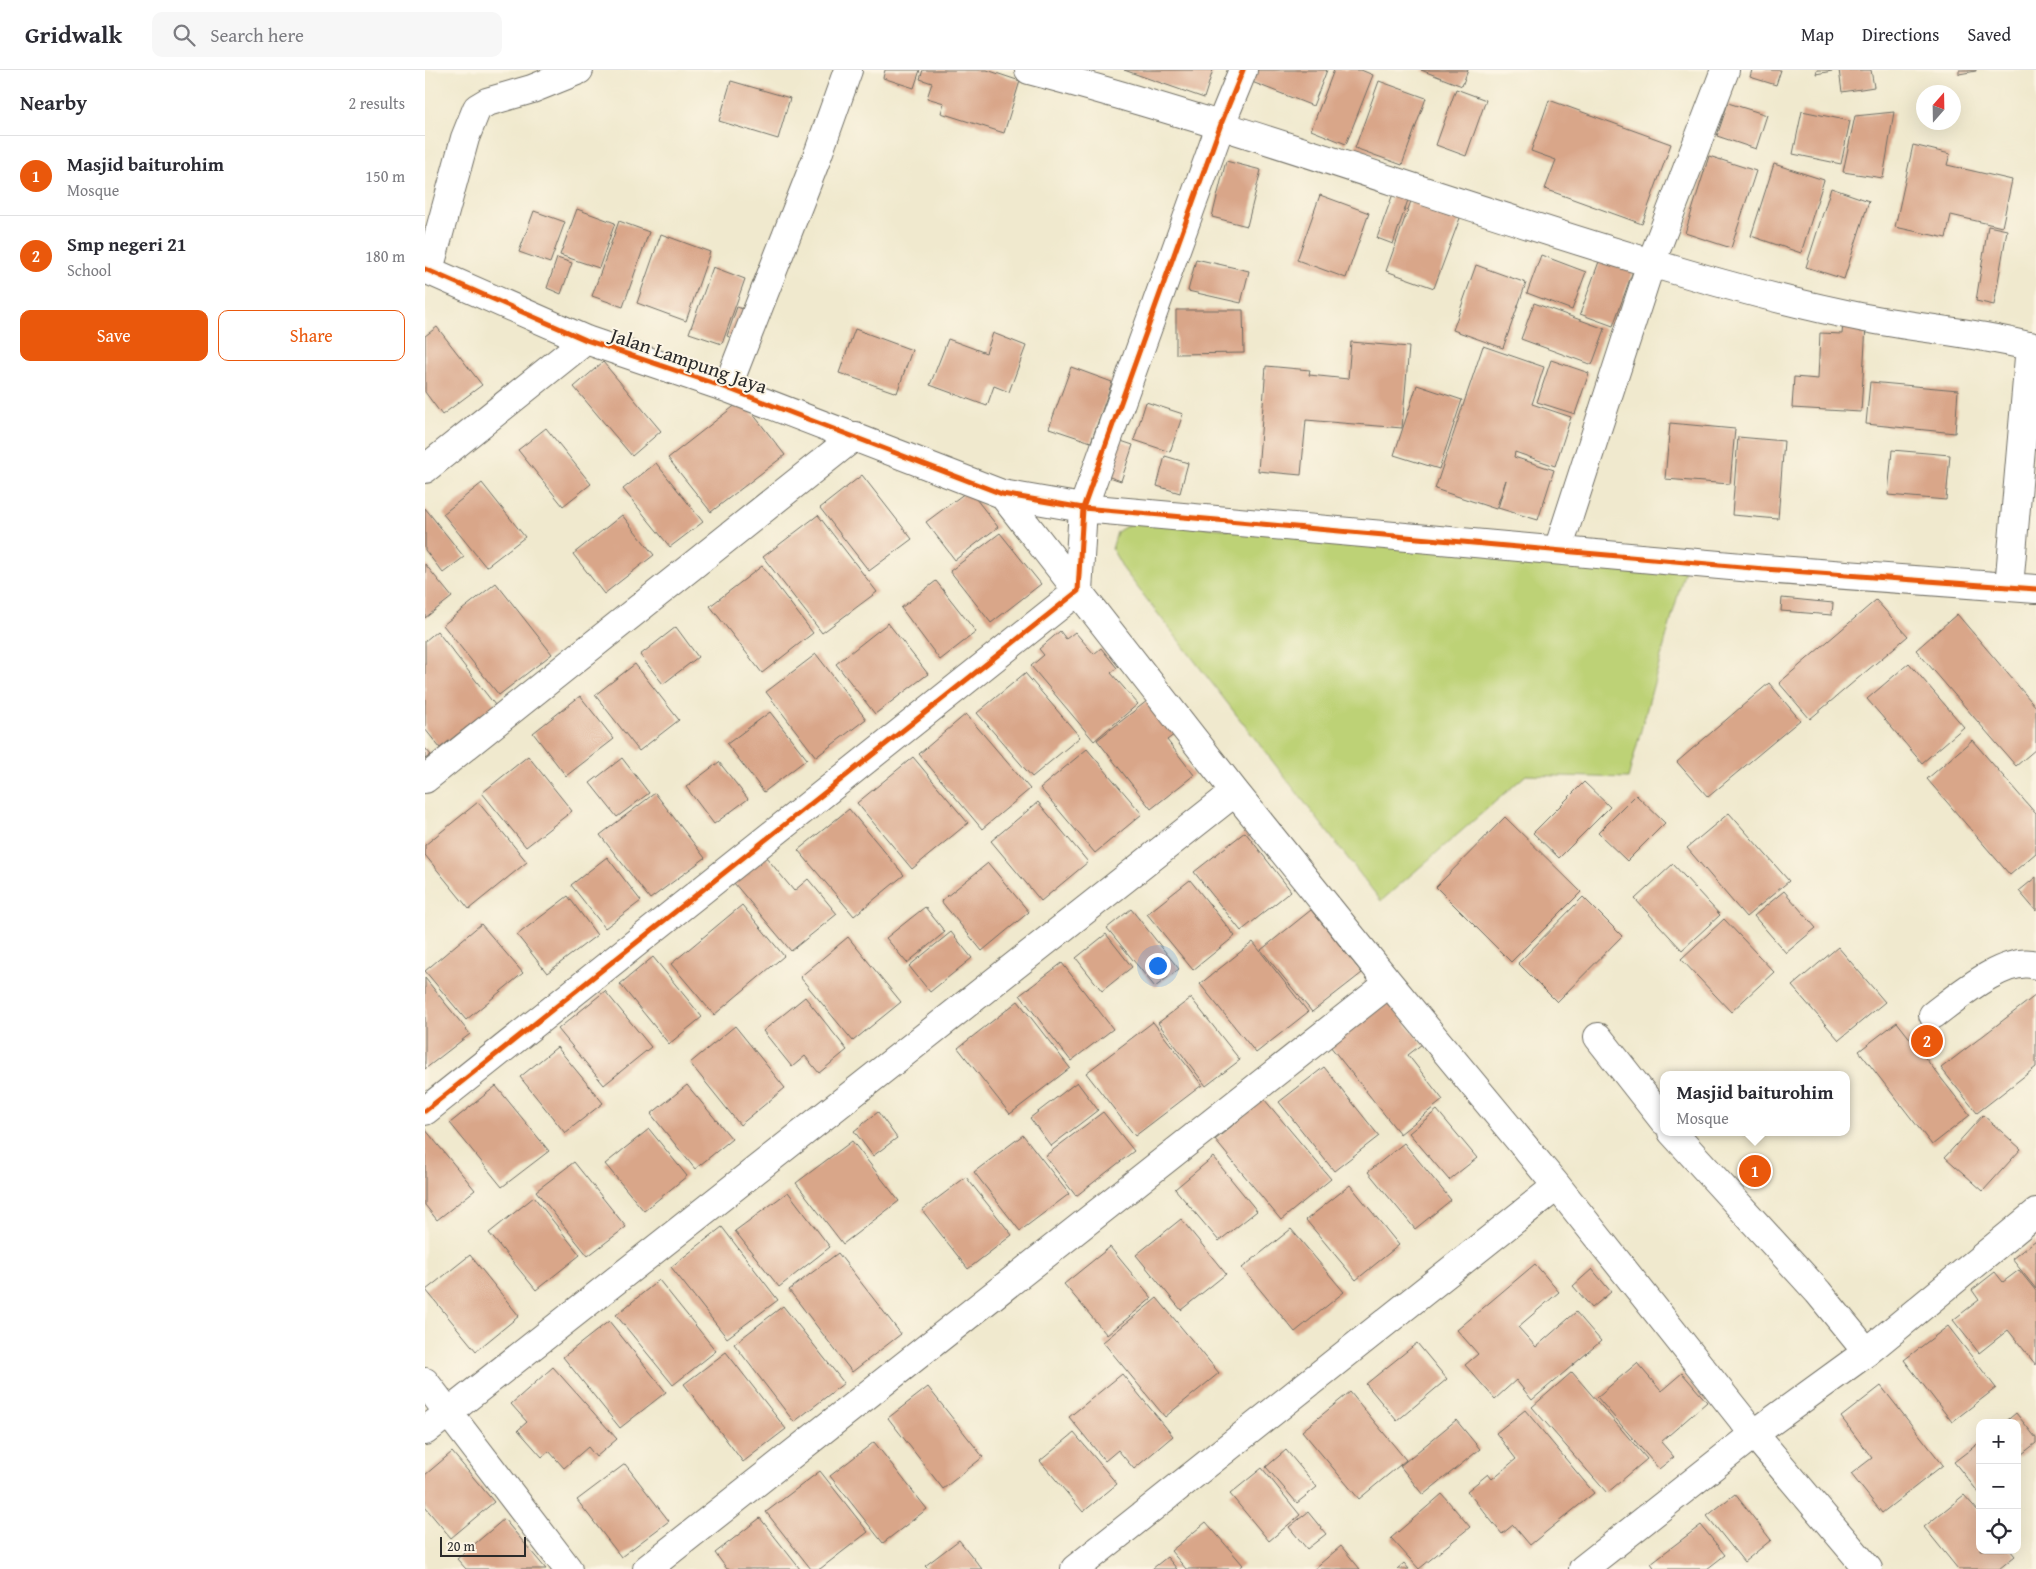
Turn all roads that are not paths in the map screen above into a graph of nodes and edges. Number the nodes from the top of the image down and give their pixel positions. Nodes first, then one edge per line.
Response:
1 (579, 70) edge
2 (848, 70) edge
3 (1029, 70) edge
4 (1243, 70) edge
5 (1725, 70) edge
6 (1221, 124) junction
7 (1651, 263) junction
8 (427, 269) edge
9 (585, 340) junction
10 (2033, 347) edge
11 (727, 388) junction
12 (855, 436) junction
13 (425, 469) edge
14 (1002, 494) junction
15 (1083, 508) junction
16 (1558, 550) junction
17 (2009, 587) junction
18 (2036, 589) edge
19 (1078, 591) junction
20 (425, 779) edge
21 (1235, 792) junction
22 (2036, 965) edge
23 (1389, 983) junction
24 (1933, 1015) dead end
25 (1598, 1038) dead end
26 (425, 1111) edge
27 (1660, 1116) edge
28 (1676, 1136) edge
29 (1557, 1186) junction
30 (2036, 1213) edge
31 (1867, 1352) junction
32 (425, 1382) edge
33 (449, 1411) junction
34 (425, 1430) edge
35 (1754, 1434) junction
36 (568, 1569) edge
37 (647, 1569) edge
38 (1075, 1569) edge
39 (1583, 1569) edge
40 (1868, 1569) edge

1 - 8 street
2 - 11 street
3 - 6 street
4 - 6 street
5 - 7 street
6 - 7 street
6 - 15 street
7 - 10 street
7 - 16 street
8 - 9 street, Jalan Lampung Jaya
9 - 11 street, Jalan Lampung Jaya
9 - 13 street
10 - 17 street
11 - 12 street, Jalan Lampung Jaya
12 - 14 street, Jalan Lampung Jaya
12 - 20 street
14 - 15 street, Jalan Lampung Jaya
14 - 19 street
15 - 16 street, Jalan Lampung Jaya
15 - 19 street
16 - 17 street, Jalan Lampung Jaya
17 - 18 street, Jalan Lampung Jaya
19 - 21 street
19 - 26 street
21 - 23 street
21 - 33 street
22 - 24 street
23 - 29 street
23 - 37 street
25 - 27 street
28 - 31 street
29 - 35 street
29 - 38 street
30 - 31 street
31 - 35 street
32 - 33 street
33 - 34 street
33 - 36 street
35 - 39 street
35 - 40 street

